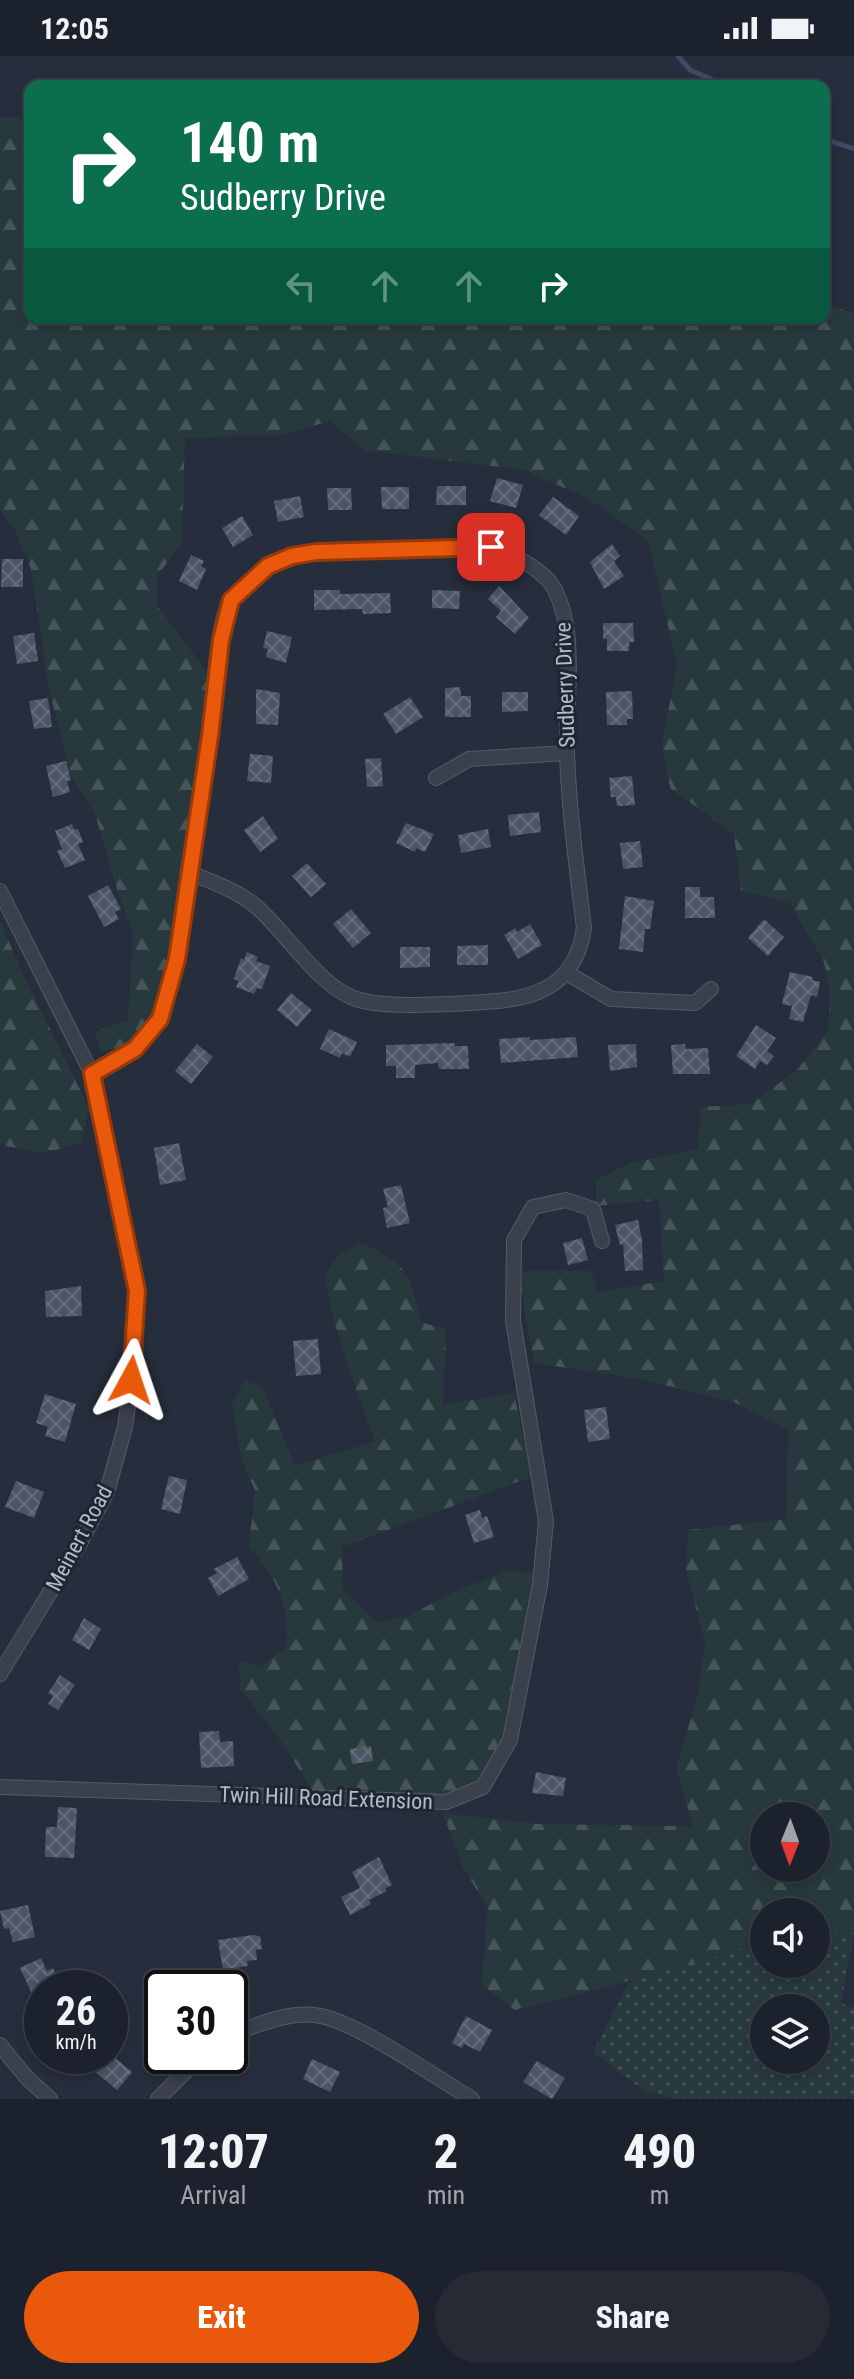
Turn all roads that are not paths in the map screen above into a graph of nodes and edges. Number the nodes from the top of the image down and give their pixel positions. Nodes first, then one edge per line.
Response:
1 (567, 753) junction
2 (436, 778) dead end
3 (188, 872) junction
4 (0, 891) edge
5 (567, 973) junction
6 (711, 989) dead end
7 (92, 1074) junction
8 (602, 1241) dead end
9 (0, 1674) edge
10 (0, 1787) edge
11 (248, 2028) edge
12 (0, 2045) edge
13 (183, 2074) edge
14 (50, 2099) edge
15 (158, 2099) edge
16 (472, 2099) edge

1 - 2 street
1 - 3 street, Sudberry Drive
1 - 5 street, Sudberry Drive
3 - 5 street
3 - 7 street, Sudberry Drive
4 - 7 street, Meinert Road
5 - 6 street
7 - 9 street, Meinert Road
8 - 10 street, Twin Hill Road Extension
11 - 16 street
12 - 14 street
13 - 15 street

